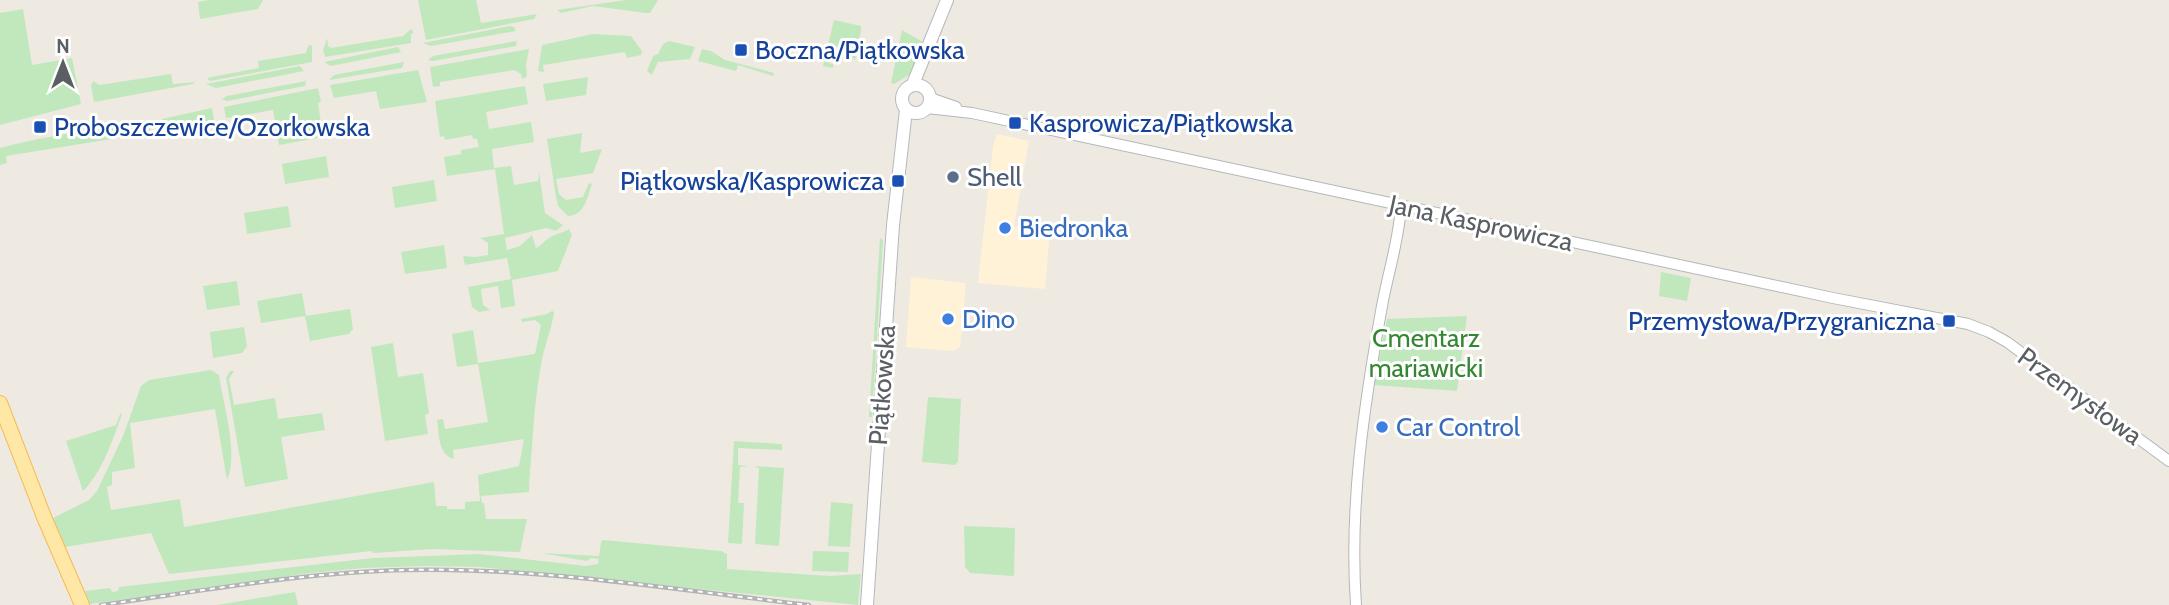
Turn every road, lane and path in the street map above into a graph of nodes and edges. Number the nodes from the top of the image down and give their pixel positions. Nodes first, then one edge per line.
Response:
1 (947, 0) edge
2 (920, 100) junction
3 (1401, 206) junction
4 (1989, 332) joint
5 (0, 403) edge
6 (2169, 461) edge
7 (867, 603) edge
8 (82, 605) edge
9 (1356, 605) edge

1 - 2 main road, Piątkowska
2 - 3 street, Jana Kasprowicza
2 - 7 main road, Piątkowska
3 - 4 street, Jana Kasprowicza
3 - 9 street
4 - 6 street, Przemysłowa
5 - 8 main road

